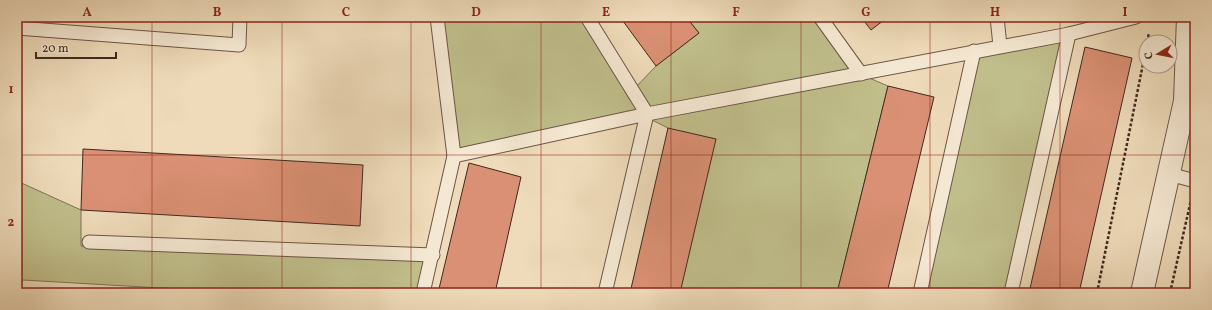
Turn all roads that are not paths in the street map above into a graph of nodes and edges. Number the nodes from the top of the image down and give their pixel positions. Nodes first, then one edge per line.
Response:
1 (240, 17) edge
2 (437, 17) edge
3 (587, 17) edge
4 (820, 17) edge
5 (997, 17) edge
6 (1136, 17) edge
7 (1188, 17) edge
8 (17, 28) edge
9 (1070, 34) junction
10 (1000, 46) junction
11 (974, 51) junction
12 (861, 74) junction
13 (647, 114) junction
14 (454, 156) junction
15 (1169, 174) junction
16 (1195, 181) edge
17 (89, 242) dead end
18 (433, 255) junction
19 (423, 293) edge
20 (605, 293) edge
21 (920, 293) edge
22 (1011, 293) edge
23 (1142, 293) edge

1 - 8 lane
2 - 14 lane
3 - 13 lane
4 - 12 lane
5 - 10 lane
6 - 9 lane
7 - 15 street
9 - 10 lane
9 - 22 lane
10 - 11 lane
11 - 12 lane
11 - 21 lane
12 - 13 lane
13 - 14 lane
13 - 20 lane
14 - 18 lane
15 - 16 lane
15 - 23 street
17 - 18 lane
18 - 19 lane

